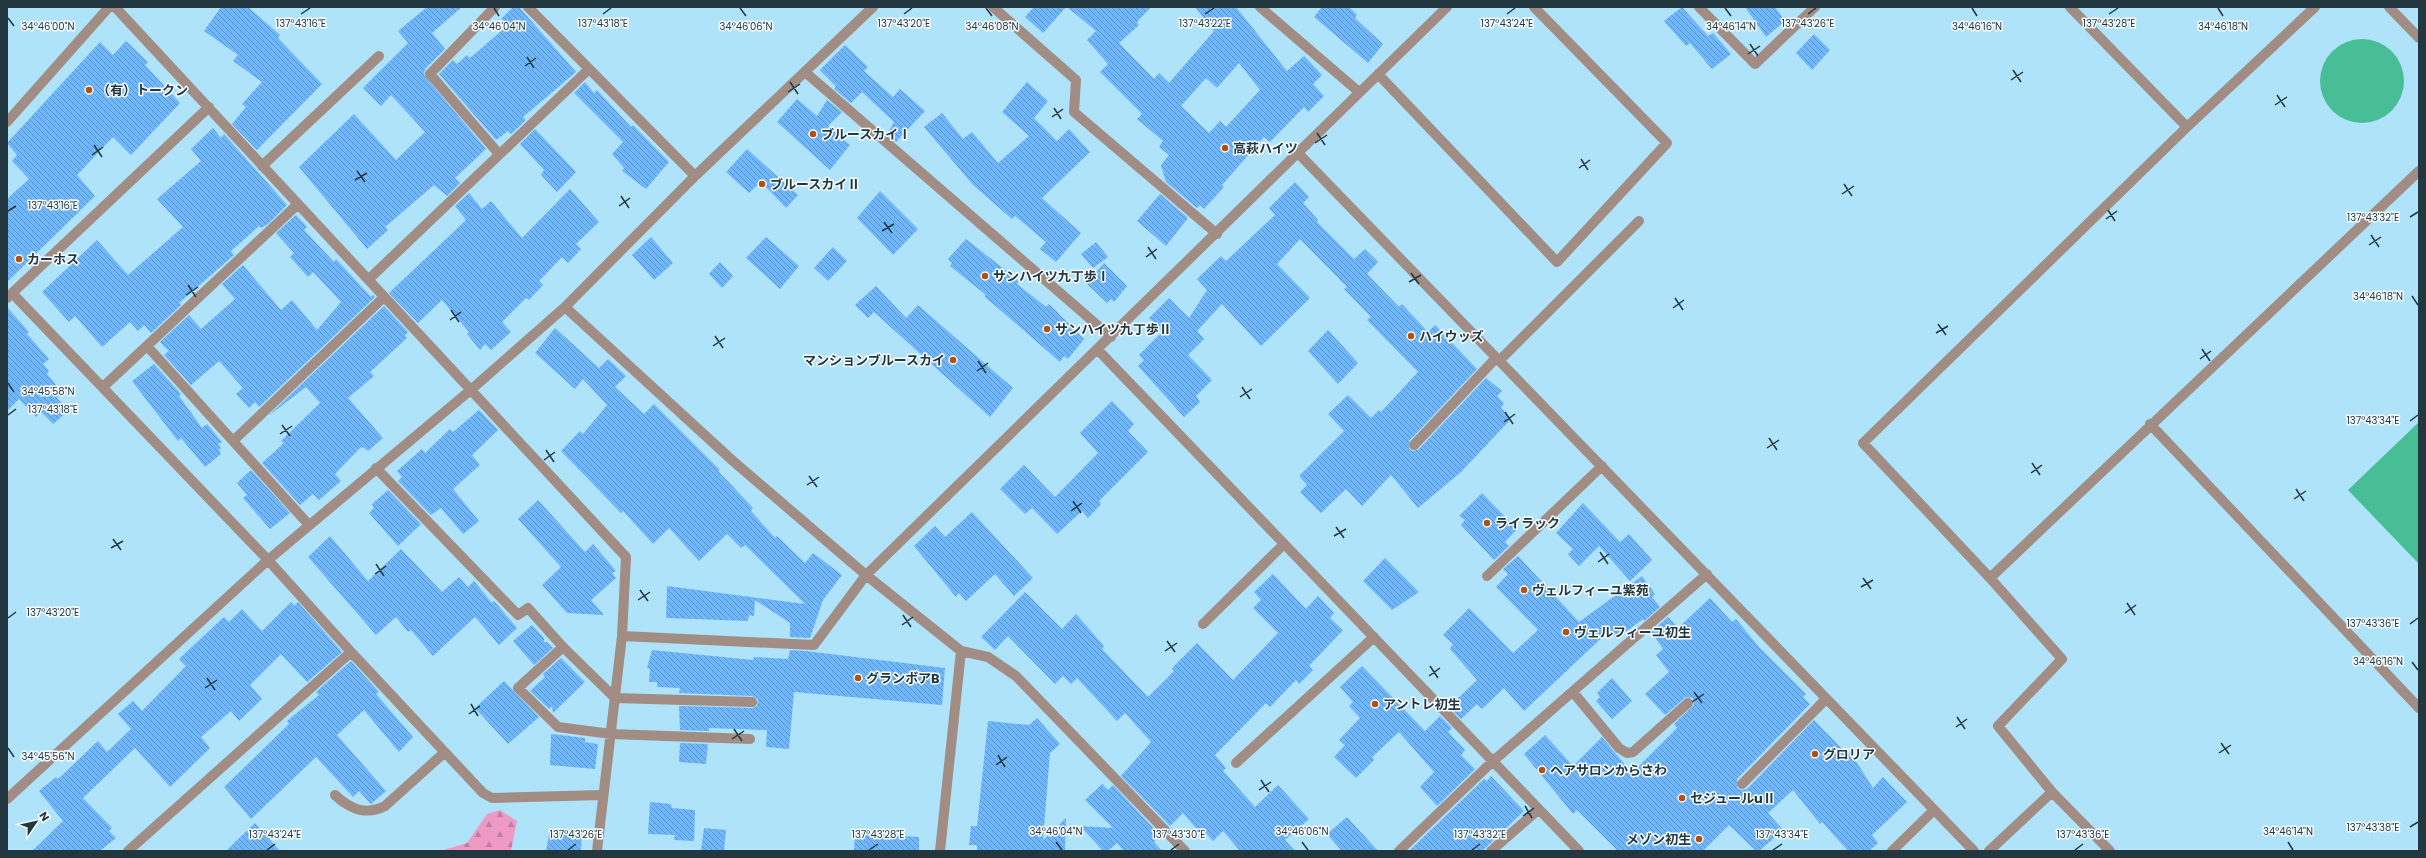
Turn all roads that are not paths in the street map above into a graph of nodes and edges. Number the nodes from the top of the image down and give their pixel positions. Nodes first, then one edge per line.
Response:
1 (109, 7) edge
2 (115, 7) edge
3 (496, 7) edge
4 (528, 7) edge
5 (872, 7) edge
6 (993, 7) edge
7 (1260, 7) edge
8 (1447, 7) edge
9 (1534, 7) edge
10 (1699, 7) edge
11 (1815, 7) edge
12 (2070, 7) edge
13 (2315, 7) edge
14 (2389, 7) edge
15 (2419, 38) edge
16 (379, 56) dead end
17 (589, 69) junction
18 (805, 72) junction
19 (1378, 74) junction
20 (1359, 92) junction
21 (209, 107) junction
22 (7, 122) edge
23 (2187, 127) junction
24 (1298, 153) junction
25 (499, 154) junction
26 (262, 166) junction
27 (2419, 171) edge
28 (695, 176) junction
29 (297, 205) junction
30 (1639, 221) dead end
31 (1216, 234) junction
32 (369, 279) junction
33 (10, 295) edge
34 (384, 297) junction
35 (565, 307) junction
36 (1111, 337) junction
37 (147, 346) junction
38 (1098, 350) junction
39 (1498, 359) junction
40 (103, 387) junction
41 (469, 390) junction
42 (2150, 424) junction
43 (233, 441) junction
44 (1414, 445) dead end
45 (1602, 466) junction
46 (376, 468) junction
47 (309, 525) junction
48 (1284, 544) junction
49 (268, 560) junction
50 (1707, 574) junction
51 (866, 575) junction
52 (1487, 576) dead end
53 (1990, 578) junction
54 (1203, 624) dead end
55 (622, 636) junction
56 (1374, 637) junction
57 (563, 647) junction
58 (961, 651) junction
59 (351, 652) junction
60 (1573, 692) junction
61 (615, 698) junction
62 (1826, 699) junction
63 (752, 702) dead end
64 (1688, 703) dead end
65 (2419, 708) edge
66 (611, 734) junction
67 (750, 739) dead end
68 (445, 752) junction
69 (1492, 762) junction
70 (1236, 763) dead end
71 (1742, 784) dead end
72 (2052, 792) junction
73 (335, 795) dead end
74 (603, 795) junction
75 (7, 799) edge
76 (1538, 810) junction
77 (1933, 811) junction
78 (128, 851) edge
79 (597, 851) edge
80 (940, 851) edge
81 (1185, 851) edge
82 (1399, 851) edge
83 (1491, 851) edge
84 (1579, 851) edge
85 (1892, 851) edge
86 (1974, 851) edge
87 (1989, 851) edge
88 (2110, 851) edge

1 - 22 street
2 - 21 street
3 - 25 street
4 - 17 street
5 - 18 street
6 - 31 street
7 - 20 street
8 - 19 street
9 - 19 street
10 - 11 street
12 - 23 street
13 - 23 street
14 - 15 street
16 - 26 street
17 - 25 street
17 - 28 street
18 - 28 street
18 - 36 street
19 - 20 street
20 - 24 street
21 - 26 street
21 - 33 street
23 - 53 street
24 - 31 street
24 - 39 street
25 - 32 street
26 - 29 street
27 - 42 street
28 - 35 street
29 - 32 street
29 - 37 street
30 - 39 street
31 - 36 street
32 - 34 street
33 - 40 street
34 - 41 street
34 - 43 street
35 - 41 street
35 - 51 street
36 - 38 street
37 - 40 street
37 - 43 street
38 - 48 street
38 - 51 street
39 - 44 street
39 - 45 street
40 - 49 street
41 - 46 street
41 - 55 street
42 - 53 street
42 - 65 street
43 - 47 street
45 - 50 street
45 - 52 street
46 - 47 street
46 - 57 street
47 - 49 street
48 - 54 street
48 - 56 street
49 - 59 street
49 - 75 street
50 - 60 street
50 - 62 street
51 - 55 street
51 - 58 street
53 - 72 street
55 - 61 street
56 - 69 street
56 - 70 street
57 - 61 street
57 - 66 street
58 - 80 street
58 - 81 street
59 - 68 street
59 - 78 street
60 - 64 street
60 - 69 street
61 - 63 street
61 - 66 street
62 - 71 street
62 - 77 street
66 - 67 street
66 - 74 street
68 - 73 street
68 - 74 street
69 - 76 street
69 - 82 street
72 - 87 street
72 - 88 street
74 - 79 street
76 - 83 street
76 - 84 street
77 - 85 street
77 - 86 street

